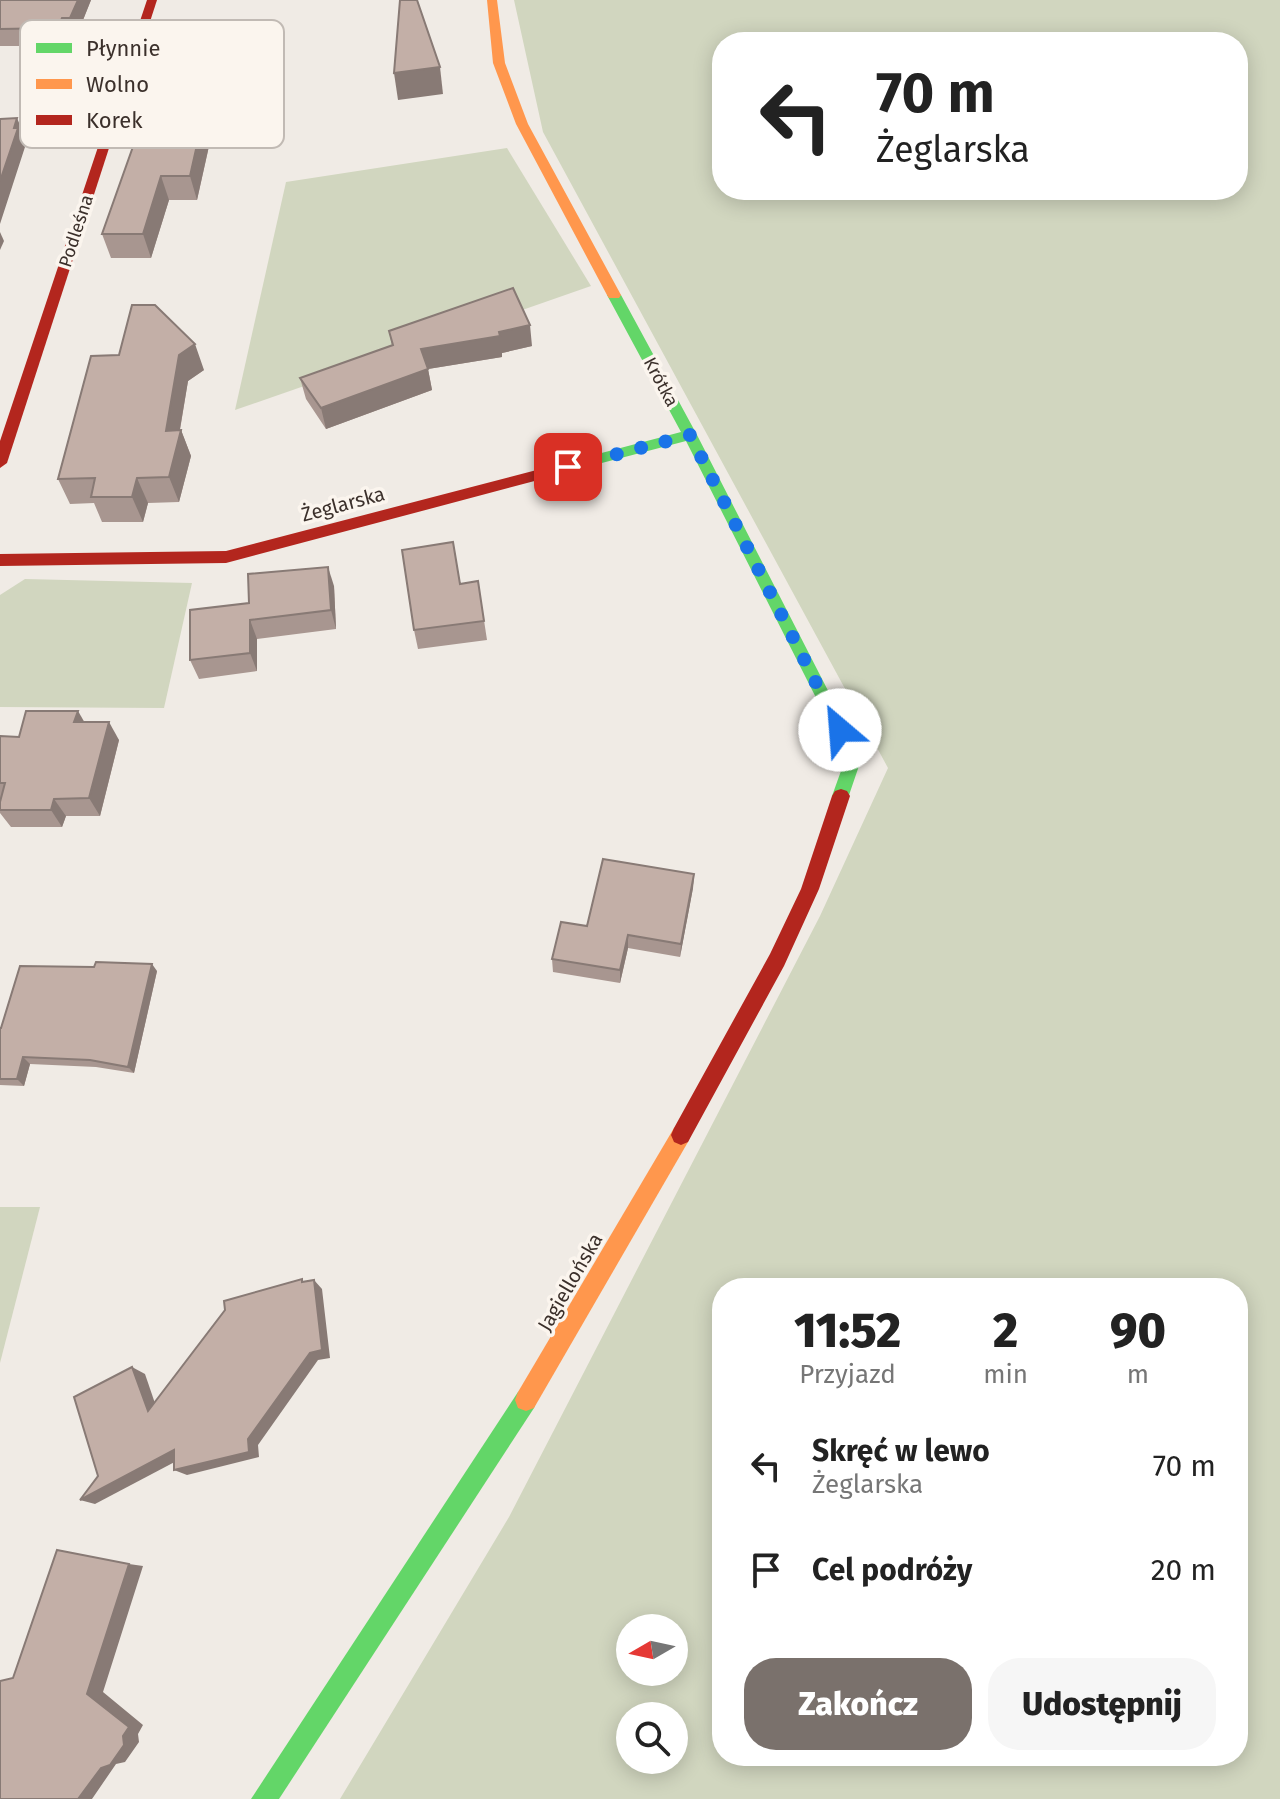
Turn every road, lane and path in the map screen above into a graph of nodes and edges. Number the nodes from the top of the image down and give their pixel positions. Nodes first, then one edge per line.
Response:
1 (152, 0) edge
2 (492, 0) edge
3 (145, 20) edge
4 (103, 148) edge
5 (690, 435) junction
6 (0, 463) edge
7 (0, 560) edge
8 (854, 757) joint
9 (264, 1799) edge

1 - 3 street, Podleśna
2 - 5 street, Krótka
4 - 6 street, Podleśna
5 - 7 street, Żeglarska
5 - 8 street, Krótka
8 - 9 street, Jagiellońska

